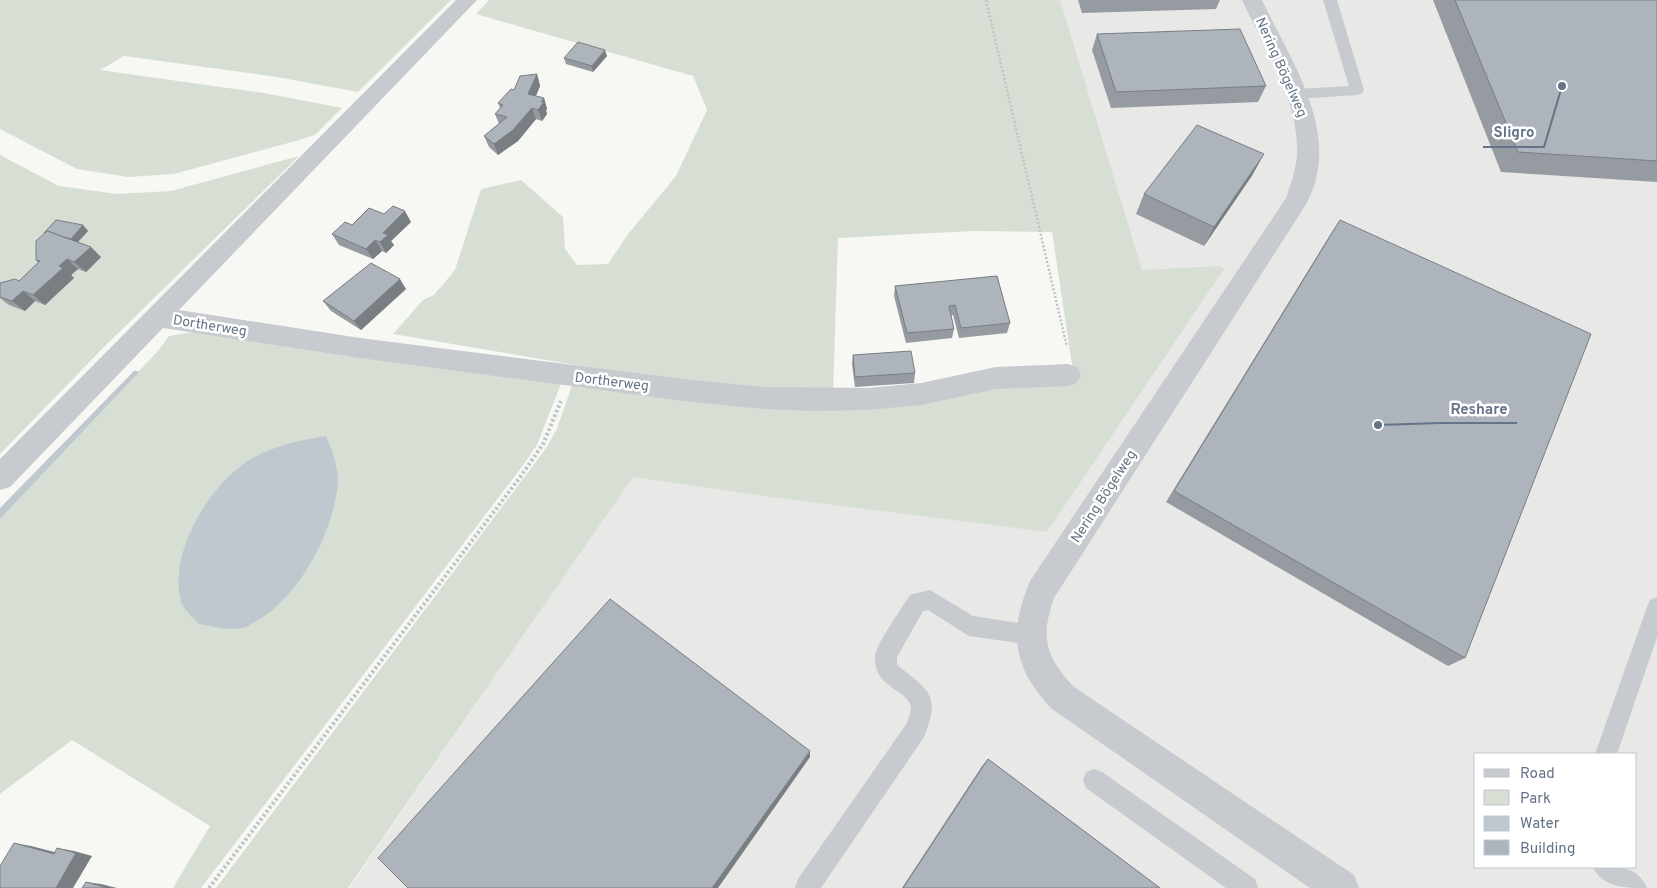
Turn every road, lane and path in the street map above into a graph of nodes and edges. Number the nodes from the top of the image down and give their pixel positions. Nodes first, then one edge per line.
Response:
1 (467, 0) edge
2 (986, 0) edge
3 (1252, 0) edge
4 (1330, 0) edge
5 (1296, 94) junction
6 (156, 317) junction
7 (1068, 375) joint
8 (571, 376) junction
9 (0, 478) edge
10 (1657, 607) edge
11 (1031, 634) junction
12 (1606, 753) edge
13 (1094, 780) dead end
14 (1606, 868) edge
15 (1338, 887) edge
16 (209, 888) edge
17 (806, 888) edge
18 (1246, 888) edge
19 (1635, 888) edge

1 - 6 street, Dortherweg
2 - 7 path
3 - 5 street, Nering Bögelweg
4 - 5 lane
5 - 11 street, Nering Bögelweg
6 - 8 street, Dortherweg
6 - 9 street, Dortherweg
7 - 8 street, Dortherweg
8 - 16 path
10 - 12 lane
11 - 15 street, Nering Bögelweg
11 - 17 lane
13 - 18 lane
14 - 19 lane

